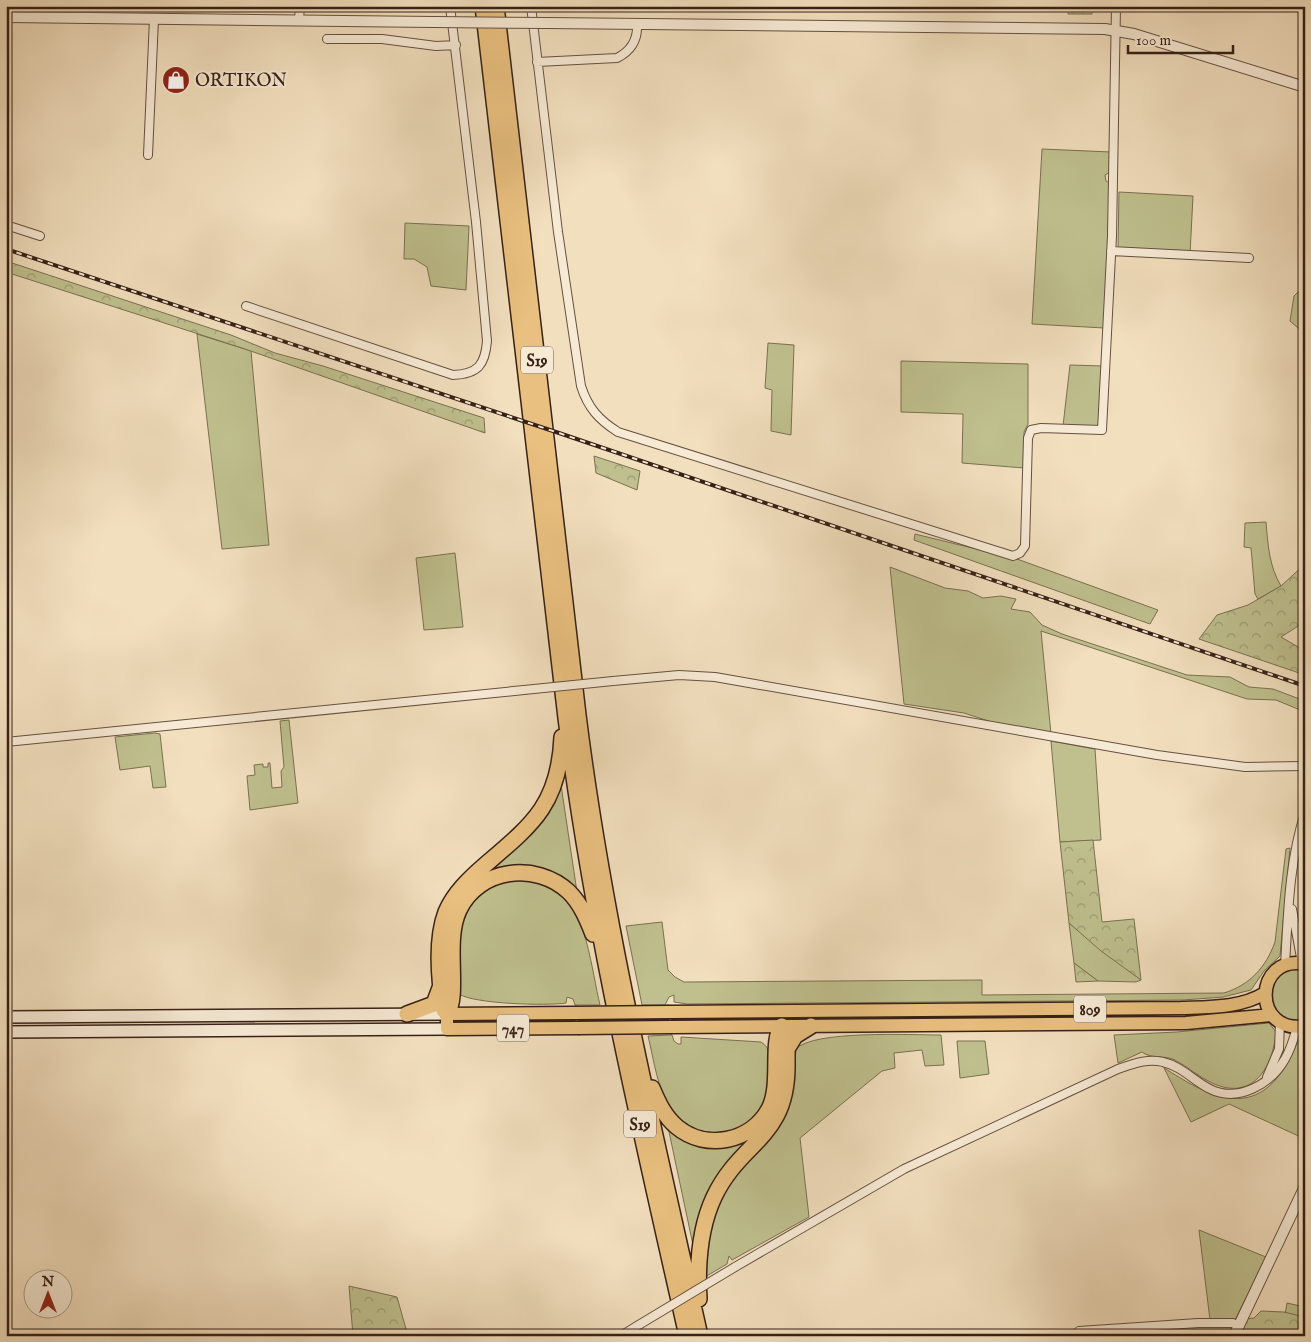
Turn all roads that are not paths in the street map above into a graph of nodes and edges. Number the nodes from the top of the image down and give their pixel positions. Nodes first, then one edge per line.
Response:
1 (300, 6) edge
2 (450, 6) edge
3 (483, 6) edge
4 (496, 6) edge
5 (531, 6) edge
6 (1116, 6) edge
7 (6, 17) edge
8 (154, 19) junction
9 (299, 20) junction
10 (637, 24) junction
11 (1117, 30) junction
12 (327, 39) dead end
13 (456, 45) junction
14 (537, 62) junction
15 (1305, 88) edge
16 (148, 155) dead end
17 (6, 225) edge
18 (40, 236) dead end
19 (1112, 251) junction
20 (1249, 258) dead end
21 (246, 306) dead end
22 (563, 687) junction
23 (6, 742) edge
24 (1305, 766) edge
25 (1305, 813) edge
26 (1291, 902) junction
27 (1303, 964) edge
28 (1285, 966) junction
29 (609, 978) junction
30 (441, 986) junction
31 (1265, 993) junction
32 (407, 1014) junction
33 (6, 1017) edge
34 (1276, 1018) junction
35 (782, 1019) junction
36 (447, 1022) junction
37 (812, 1026) junction
38 (1301, 1026) edge
39 (6, 1032) edge
40 (634, 1039) junction
41 (787, 1049) junction
42 (1264, 1082) junction
43 (1305, 1186) edge
44 (1239, 1326) junction
45 (1078, 1331) dead end
46 (621, 1336) edge
47 (687, 1336) edge
48 (700, 1336) edge
49 (1234, 1336) edge

1 - 9 street
2 - 13 street
3 - 22 highway, S19
4 - 40 highway, S19
5 - 14 street
6 - 11 street
7 - 8 street
8 - 9 street
8 - 16 street
9 - 10 street, bridge
10 - 11 street
10 - 14 street
11 - 15 street
11 - 19 street
12 - 13 street
13 - 21 street
14 - 19 street
17 - 18 street
19 - 20 street
22 - 29 highway, S19
22 - 30 highway
23 - 24 street, bridge
25 - 26 street
26 - 27 street
26 - 28 street
27 - 28 main road
28 - 31 main road
29 - 36 highway
29 - 47 highway, S19
30 - 32 highway
30 - 36 highway
31 - 34 main road
31 - 35 main road, 809
32 - 33 main road, 747
32 - 36 main road, 747
34 - 37 main road, 809
34 - 38 main road, 809
34 - 42 street
35 - 36 main road, 747, bridge
35 - 36 main road, 747, bridge
35 - 37 main road, 809
35 - 40 highway
35 - 41 highway
36 - 39 main road, 747
37 - 41 highway
38 - 42 street
40 - 48 highway, S19
41 - 48 highway
42 - 46 street, bridge
43 - 44 street
44 - 45 street
44 - 49 street

